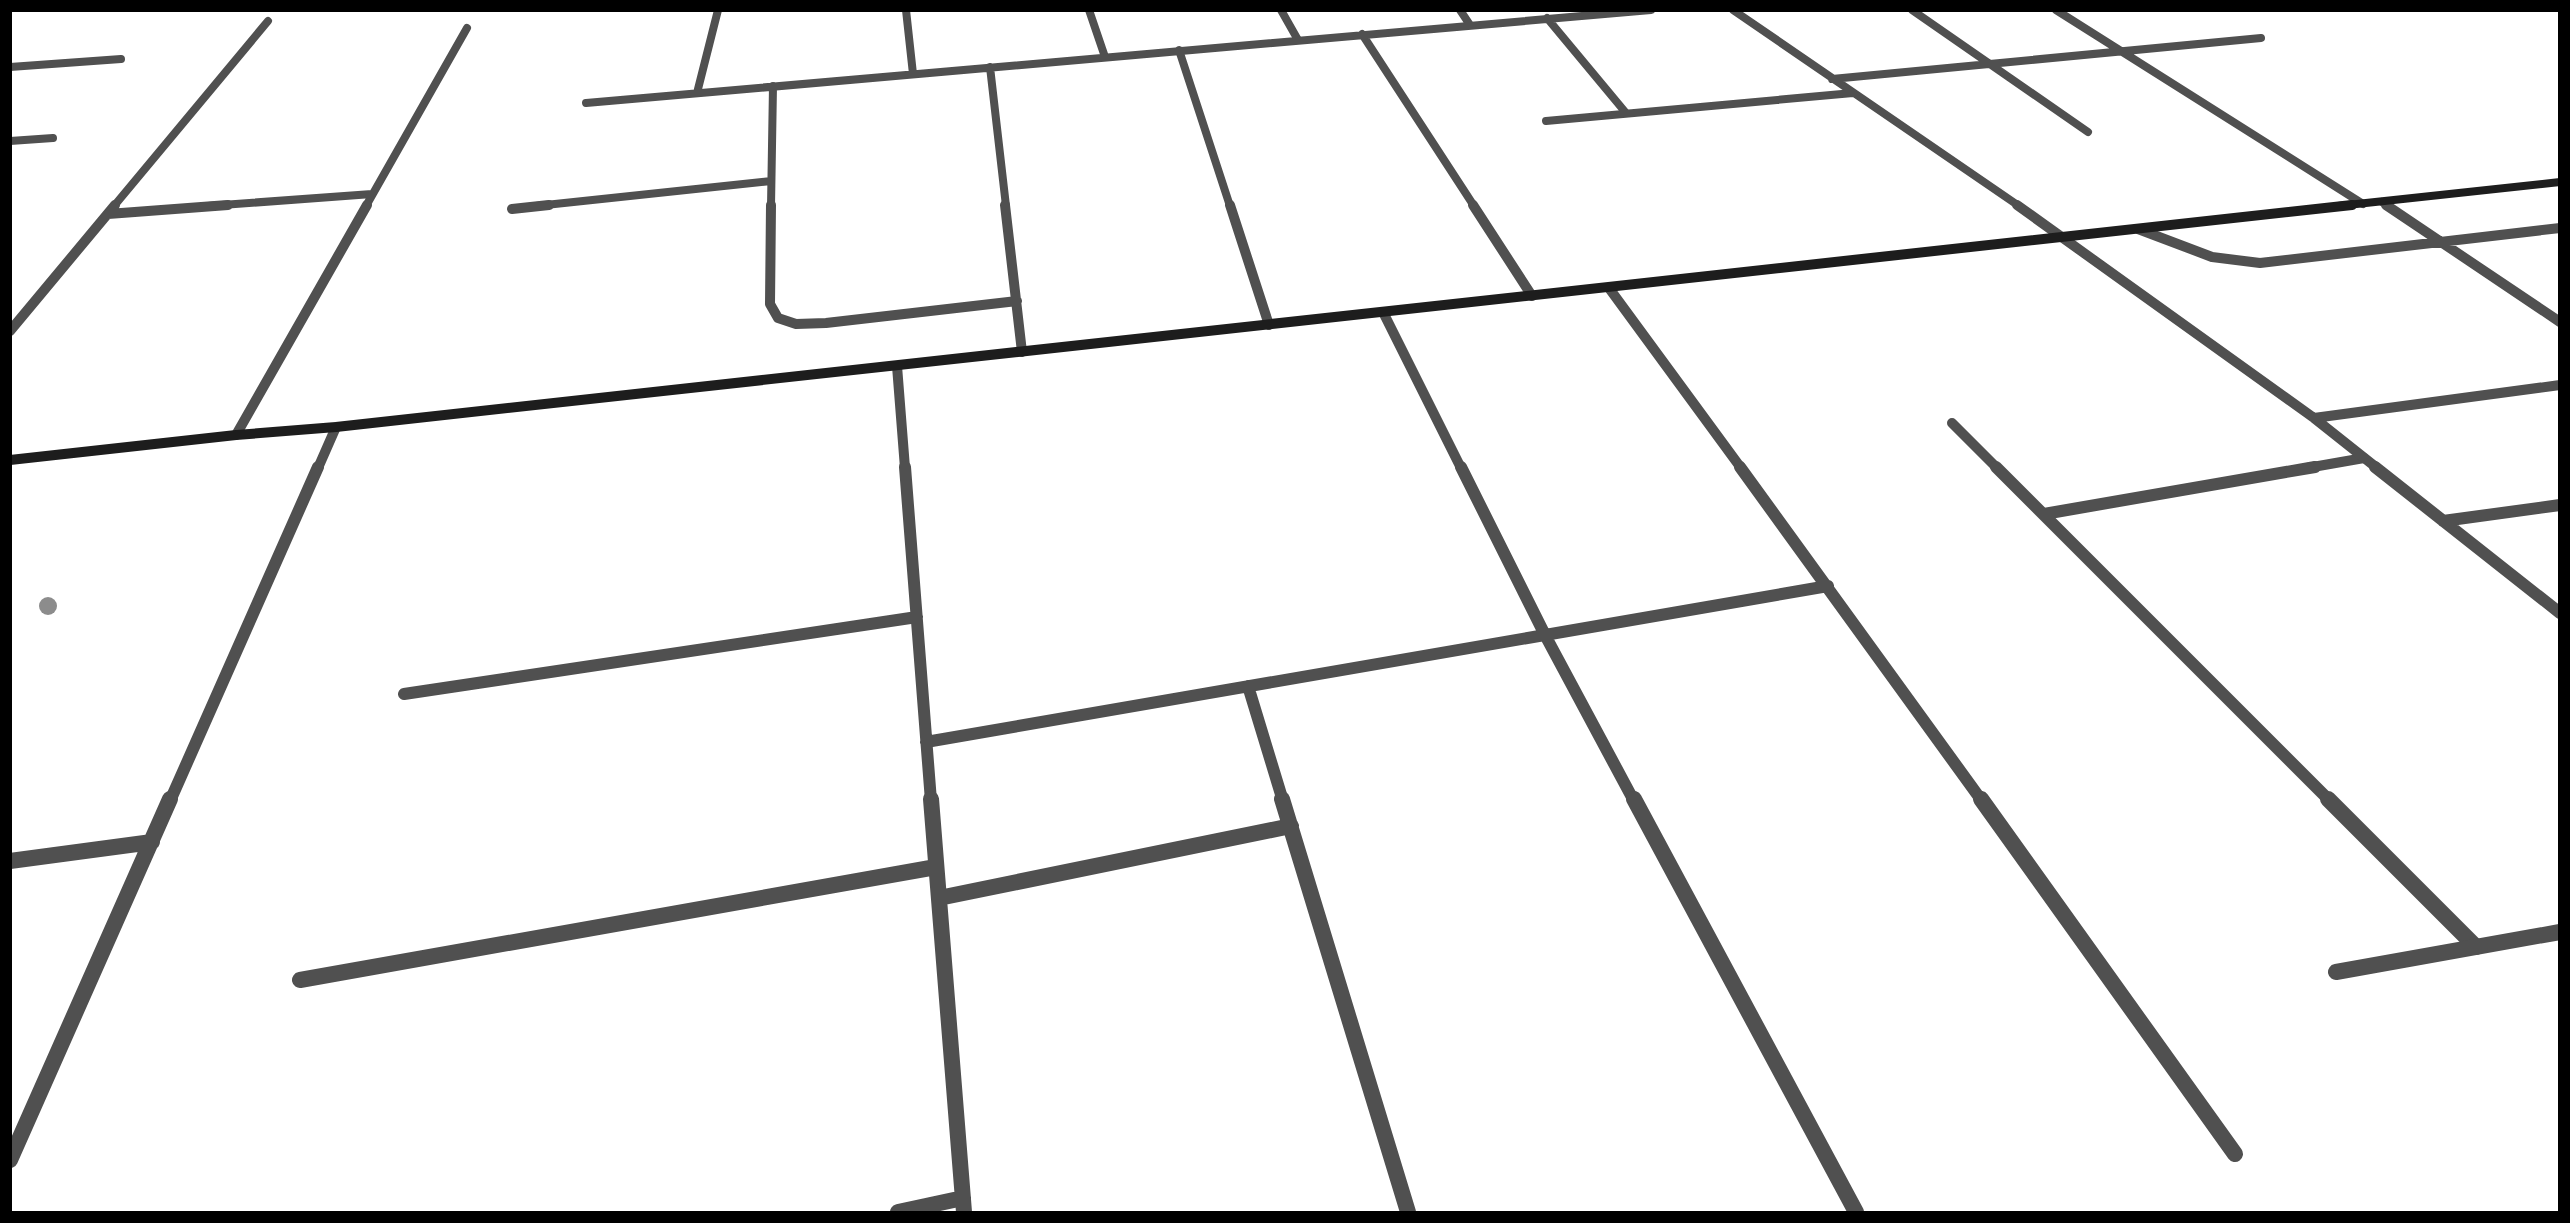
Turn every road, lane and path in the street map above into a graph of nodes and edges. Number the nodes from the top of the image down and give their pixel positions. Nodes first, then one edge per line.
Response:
1 (718, 10) edge
2 (906, 10) edge
3 (1089, 10) edge
4 (1281, 10) edge
5 (1460, 10) edge
6 (1651, 10) edge
7 (1733, 10) edge
8 (1912, 10) edge
9 (2056, 10) edge
10 (1547, 18) junction
11 (268, 21) dead end
12 (1470, 25) junction
13 (467, 28) dead end
14 (1362, 34) junction
15 (2261, 38) dead end
16 (1298, 40) junction
17 (1179, 50) junction
18 (2118, 51) junction
19 (1104, 57) junction
20 (121, 59) dead end
21 (1989, 63) junction
22 (10, 67) edge
23 (990, 67) junction
24 (913, 74) junction
25 (1832, 79) junction
26 (773, 86) junction
27 (697, 93) junction
28 (1853, 93) junction
29 (586, 103) dead end
30 (1626, 113) junction
31 (1546, 121) dead end
32 (2088, 132) dead end
33 (53, 138) dead end
34 (10, 141) edge
35 (771, 181) junction
36 (2559, 183) edge
37 (372, 194) junction
38 (2382, 202) junction
39 (2363, 204) junction
40 (512, 209) dead end
41 (108, 214) junction
42 (2559, 228) edge
43 (2138, 229) junction
44 (2062, 236) junction
45 (2440, 242) junction
46 (1609, 288) junction
47 (1533, 296) junction
48 (1017, 301) junction
49 (1383, 312) junction
50 (2559, 322) edge
51 (1269, 325) junction
52 (10, 331) edge
53 (1023, 352) junction
54 (897, 366) junction
55 (2559, 385) edge
56 (2314, 418) junction
57 (1952, 423) dead end
58 (336, 427) junction
59 (236, 435) junction
60 (2364, 458) junction
61 (10, 460) edge
62 (2559, 505) edge
63 (2044, 514) junction
64 (2443, 520) junction
65 (1828, 586) junction
66 (2559, 613) edge
67 (917, 617) junction
68 (1545, 635) junction
69 (1248, 686) junction
70 (404, 694) dead end
71 (926, 742) junction
72 (1291, 826) junction
73 (152, 842) junction
74 (10, 861) edge
75 (936, 867) junction
76 (939, 898) junction
77 (2559, 932) edge
78 (2476, 947) junction
79 (2336, 972) dead end
80 (300, 980) dead end
81 (2235, 1154) dead end
82 (10, 1160) edge
83 (964, 1205) edge
84 (898, 1212) edge
85 (1408, 1212) edge
86 (1856, 1212) edge

1 - 27 street
2 - 24 street
3 - 19 street
4 - 16 street
5 - 12 street
6 - 10 street
7 - 25 street
8 - 21 street
9 - 18 street
10 - 12 street
10 - 30 street
11 - 41 street
12 - 14 street
13 - 37 street
14 - 16 street
14 - 47 street
15 - 18 street
16 - 17 street
17 - 19 street
17 - 51 street
18 - 21 street
18 - 39 street
19 - 23 street
20 - 22 street
21 - 25 street
21 - 32 street
23 - 24 street
23 - 48 street
24 - 26 street
25 - 28 street
26 - 27 street
26 - 35 street
27 - 29 street
28 - 30 street
28 - 44 street
30 - 31 street
33 - 34 street
35 - 40 street
35 - 48 street
36 - 38 street
37 - 41 street
37 - 59 street
38 - 39 street
38 - 45 street
39 - 43 street
41 - 52 street
42 - 45 street
43 - 44 street
43 - 45 street
44 - 46 street
44 - 56 street
45 - 50 street
46 - 47 street
46 - 65 street
47 - 49 street
48 - 53 street
49 - 51 street
49 - 68 street
51 - 53 street
53 - 54 street
54 - 58 street
54 - 67 street
55 - 56 street
56 - 60 street
57 - 63 street
58 - 59 street
58 - 73 street
59 - 61 street
60 - 63 street
60 - 64 street
62 - 64 street
63 - 78 street
64 - 66 street
65 - 68 street
65 - 81 street
67 - 70 street
67 - 71 street
68 - 69 street
68 - 86 street
69 - 71 street
69 - 72 street
71 - 75 street
72 - 76 street
72 - 85 street
73 - 74 street
73 - 82 street
75 - 76 street
75 - 80 street
76 - 83 street
77 - 78 street
78 - 79 street
83 - 84 street

